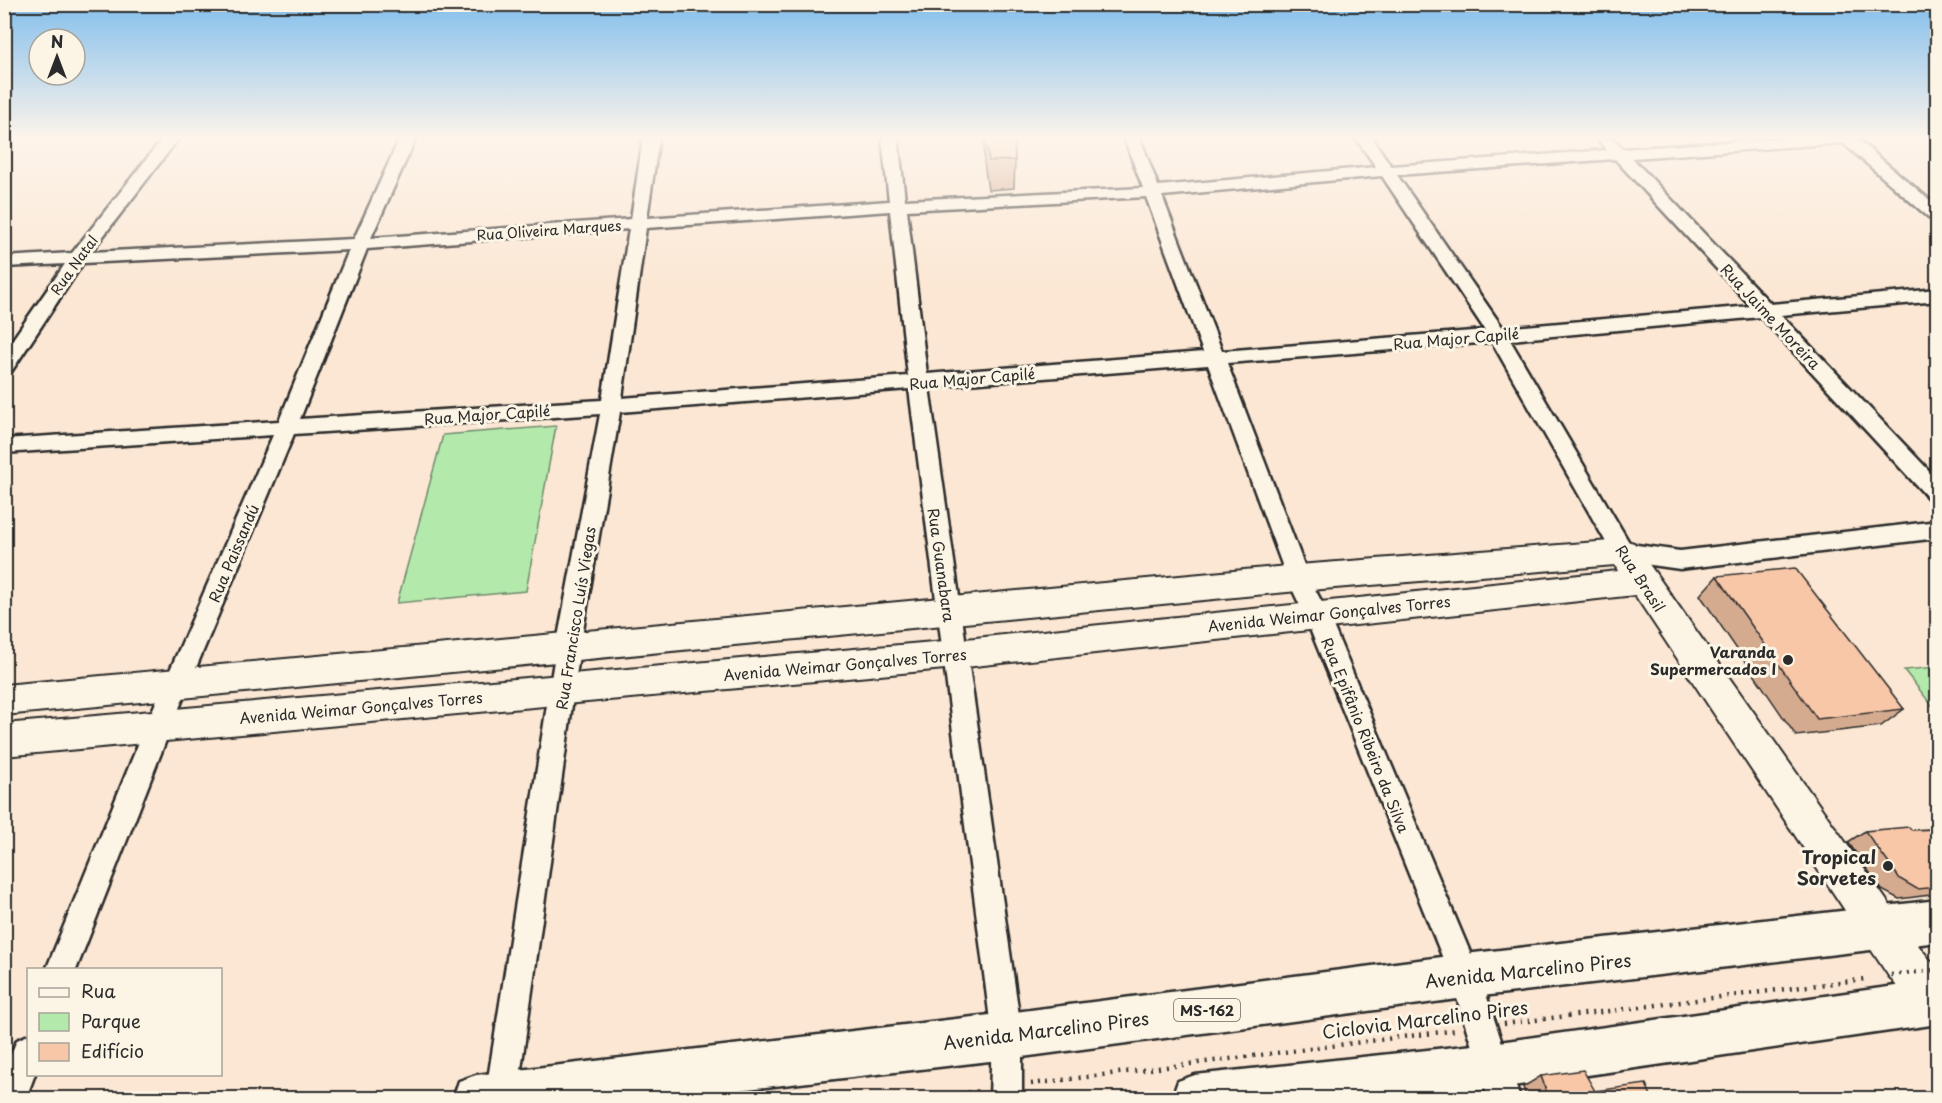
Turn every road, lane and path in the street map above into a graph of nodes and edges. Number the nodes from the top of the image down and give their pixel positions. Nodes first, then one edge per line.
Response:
1 (131, 189) edge
2 (385, 189) edge
3 (643, 189) edge
4 (897, 189) edge
5 (1179, 189) edge
6 (1399, 189) edge
7 (1653, 189) edge
8 (1907, 189) edge
9 (1151, 192) junction
10 (899, 205) junction
11 (1938, 216) edge
12 (638, 224) junction
13 (360, 244) junction
14 (77, 258) junction
15 (4, 262) edge
16 (1938, 295) edge
17 (1765, 309) junction
18 (1498, 335) junction
19 (1217, 358) junction
20 (4, 367) edge
21 (918, 382) junction
22 (611, 406) junction
23 (287, 427) junction
24 (4, 446) edge
25 (1938, 494) edge
26 (1938, 529) edge
27 (1680, 560) junction
28 (1633, 566) junction
29 (1298, 578) junction
30 (948, 613) junction
31 (1316, 614) junction
32 (568, 648) junction
33 (956, 654) junction
34 (176, 685) junction
35 (563, 689) junction
36 (4, 700) edge
37 (159, 725) junction
38 (4, 740) edge
39 (1938, 921) edge
40 (1881, 929) junction
41 (61, 968) edge
42 (1465, 976) junction
43 (1880, 977) dead end
44 (1868, 978) dead end
45 (1936, 995) edge
46 (1006, 1036) junction
47 (27, 1054) edge
48 (1492, 1064) edge
49 (1006, 1093) edge
50 (493, 1097) edge
51 (10, 1098) edge
52 (921, 1098) edge
53 (1195, 1098) edge

1 - 14 street, Rua Natal
2 - 13 street, Rua Paissandú
3 - 12 street, Rua Francisco Luís Viegas
4 - 10 street, Rua Guanabara
5 - 9 street, Rua Oliveira Marques
6 - 18 street, Rua Brasil
7 - 17 street, Rua Jaime Moreira
8 - 11 street
9 - 10 street, Rua Oliveira Marques
9 - 19 street, Rua Epifânio Ribeiro da Silva
10 - 12 street, Rua Oliveira Marques
10 - 21 street, Rua Guanabara
12 - 13 street, Rua Oliveira Marques
12 - 22 street, Rua Francisco Luís Viegas
13 - 14 street, Rua Oliveira Marques
13 - 23 street, Rua Paissandú
14 - 15 street, Rua Oliveira Marques
14 - 20 street, Rua Natal
16 - 17 street, Rua Major Capilé
17 - 18 street, Rua Major Capilé
17 - 25 street, Rua Jaime Moreira
18 - 19 street, Rua Major Capilé
18 - 28 street, Rua Brasil
19 - 21 street, Rua Major Capilé
19 - 29 street, Rua Epifânio Ribeiro da Silva
21 - 22 street, Rua Major Capilé
21 - 30 street, Rua Guanabara
22 - 23 street, Rua Major Capilé
22 - 32 street, Rua Francisco Luís Viegas
23 - 24 street, Rua Major Capilé
23 - 34 street, Rua Paissandú
26 - 27 street, Avenida Weimar Gonçalves Torres
27 - 28 street, Avenida Weimar Gonçalves Torres
27 - 28 street, Avenida Weimar Gonçalves Torres
28 - 29 main road, Avenida Weimar Gonçalves Torres
28 - 31 main road, Avenida Weimar Gonçalves Torres
28 - 40 main road, Rua Brasil
29 - 30 main road, Avenida Weimar Gonçalves Torres
29 - 31 street, Rua Epifânio Ribeiro da Silva
30 - 32 main road, Avenida Weimar Gonçalves Torres
30 - 33 street, Rua Guanabara
31 - 33 main road, Avenida Weimar Gonçalves Torres
31 - 42 street, Rua Epifânio Ribeiro da Silva
32 - 34 main road, Avenida Weimar Gonçalves Torres
32 - 35 street, Rua Francisco Luís Viegas
33 - 35 main road, Avenida Weimar Gonçalves Torres
33 - 46 street, Rua Guanabara
34 - 36 main road, Avenida Weimar Gonçalves Torres
34 - 37 street, Rua Paissandú
35 - 37 main road, Avenida Weimar Gonçalves Torres
35 - 50 street, Rua Francisco Luís Viegas
37 - 38 main road, Avenida Weimar Gonçalves Torres
37 - 41 street, Rua Paissandú
39 - 40 main road, Avenida Marcelino Pires / MS-162
40 - 42 main road, Avenida Marcelino Pires / MS-162
40 - 45 main road, Rua Brasil
42 - 46 main road, Avenida Marcelino Pires / MS-162
42 - 48 street, Rua Epifânio Ribeiro da Silva
43 - 45 path, bridge
44 - 48 path, Ciclovia Marcelino Pires
45 - 48 main road
46 - 49 street, Rua Guanabara
46 - 50 main road, Avenida Marcelino Pires / MS-162
47 - 51 street
48 - 49 path, Ciclovia Marcelino Pires
48 - 53 main road
49 - 52 path, Ciclovia Marcelino Pires

